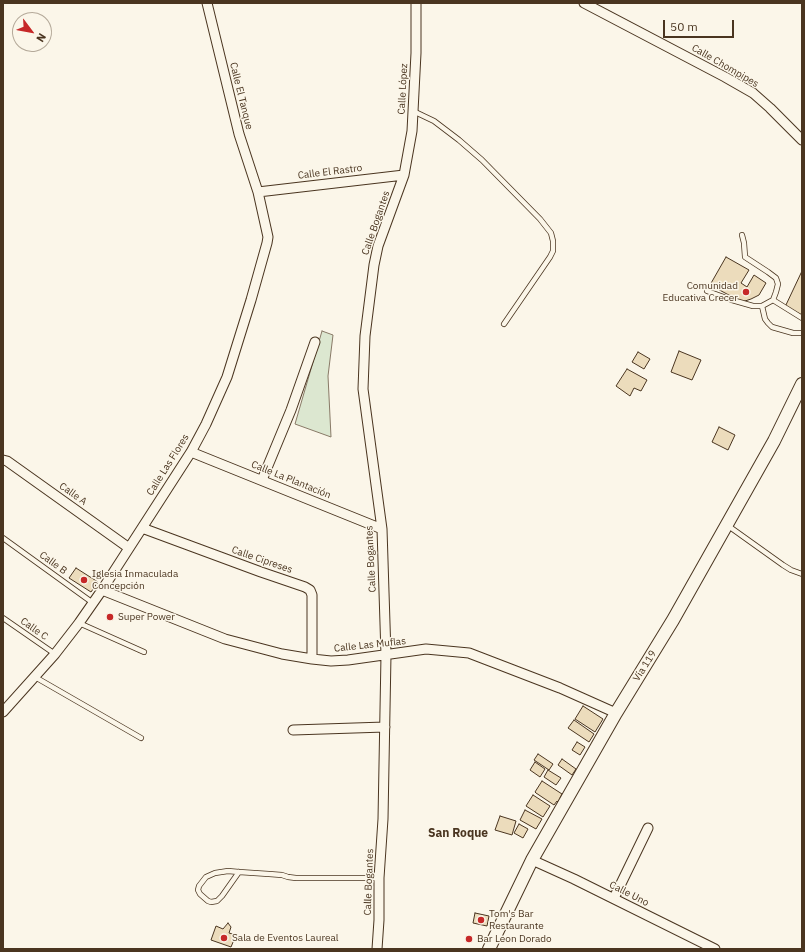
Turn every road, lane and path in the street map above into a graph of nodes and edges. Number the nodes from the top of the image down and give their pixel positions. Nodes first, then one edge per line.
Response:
1 (206, 3) edge
2 (416, 3) edge
3 (587, 4) edge
4 (413, 111) junction
5 (802, 140) edge
6 (404, 174) junction
7 (258, 192) junction
8 (742, 235) dead end
9 (707, 291) dead end
10 (773, 300) junction
11 (762, 306) junction
12 (802, 318) edge
13 (504, 324) dead end
14 (802, 333) edge
15 (315, 342) dead end
16 (802, 384) edge
17 (191, 452) junction
18 (3, 460) edge
19 (262, 480) junction
20 (727, 525) junction
21 (142, 528) junction
22 (382, 529) junction
23 (3, 538) edge
24 (129, 548) junction
25 (802, 574) edge
26 (102, 590) junction
27 (93, 603) junction
28 (3, 618) edge
29 (79, 623) junction
30 (144, 652) dead end
31 (55, 654) junction
32 (386, 655) junction
33 (312, 659) junction
34 (35, 677) junction
35 (4, 710) edge
36 (616, 713) junction
37 (385, 727) junction
38 (292, 730) dead end
39 (142, 738) dead end
40 (648, 828) dead end
41 (532, 860) junction
42 (239, 872) junction
43 (379, 878) junction
44 (614, 898) junction
45 (376, 949) edge
46 (489, 949) edge
47 (715, 949) edge

1 - 7 street, Calle El Tanque
2 - 4 street, Calle López
3 - 5 street, Calle Chompipes
4 - 6 street, Calle López
4 - 13 lane
6 - 7 street, Calle El Rastro
6 - 22 street, Calle Bogantes
7 - 17 street, Calle Las Flores
8 - 10 lane
9 - 11 lane
10 - 11 lane
10 - 12 lane
11 - 14 lane
15 - 19 street
16 - 20 main road, Vía 119
17 - 19 street, Calle La Plantación
17 - 21 street, Calle Las Flores
18 - 24 street, Calle A
19 - 22 street, Calle La Plantación
20 - 25 lane
20 - 36 main road, Vía 119
21 - 24 street, Calle Las Flores
21 - 33 street, Calle Cipreses
22 - 32 street, Calle Bogantes
23 - 27 lane, Calle B
24 - 26 street, Calle Las Flores
26 - 27 street, Calle Las Flores
26 - 33 street, Calle Las Muflas
27 - 29 street, Calle Las Flores
28 - 31 lane, Calle C
29 - 30 lane
29 - 31 street, Calle Las Flores
31 - 34 street, Calle Las Flores
32 - 33 street, Calle Las Muflas
32 - 36 street, Calle Las Muflas
32 - 37 street, Calle Bogantes
34 - 35 street, Calle Las Flores
34 - 39 lane
36 - 41 main road, Vía 119
37 - 38 street
37 - 43 street, Calle Bogantes
40 - 44 street
41 - 44 street, Calle Uno
41 - 46 main road, Vía 119
42 - 42 lane
42 - 43 lane
43 - 45 street, Calle Bogantes
44 - 47 street, Calle Uno

